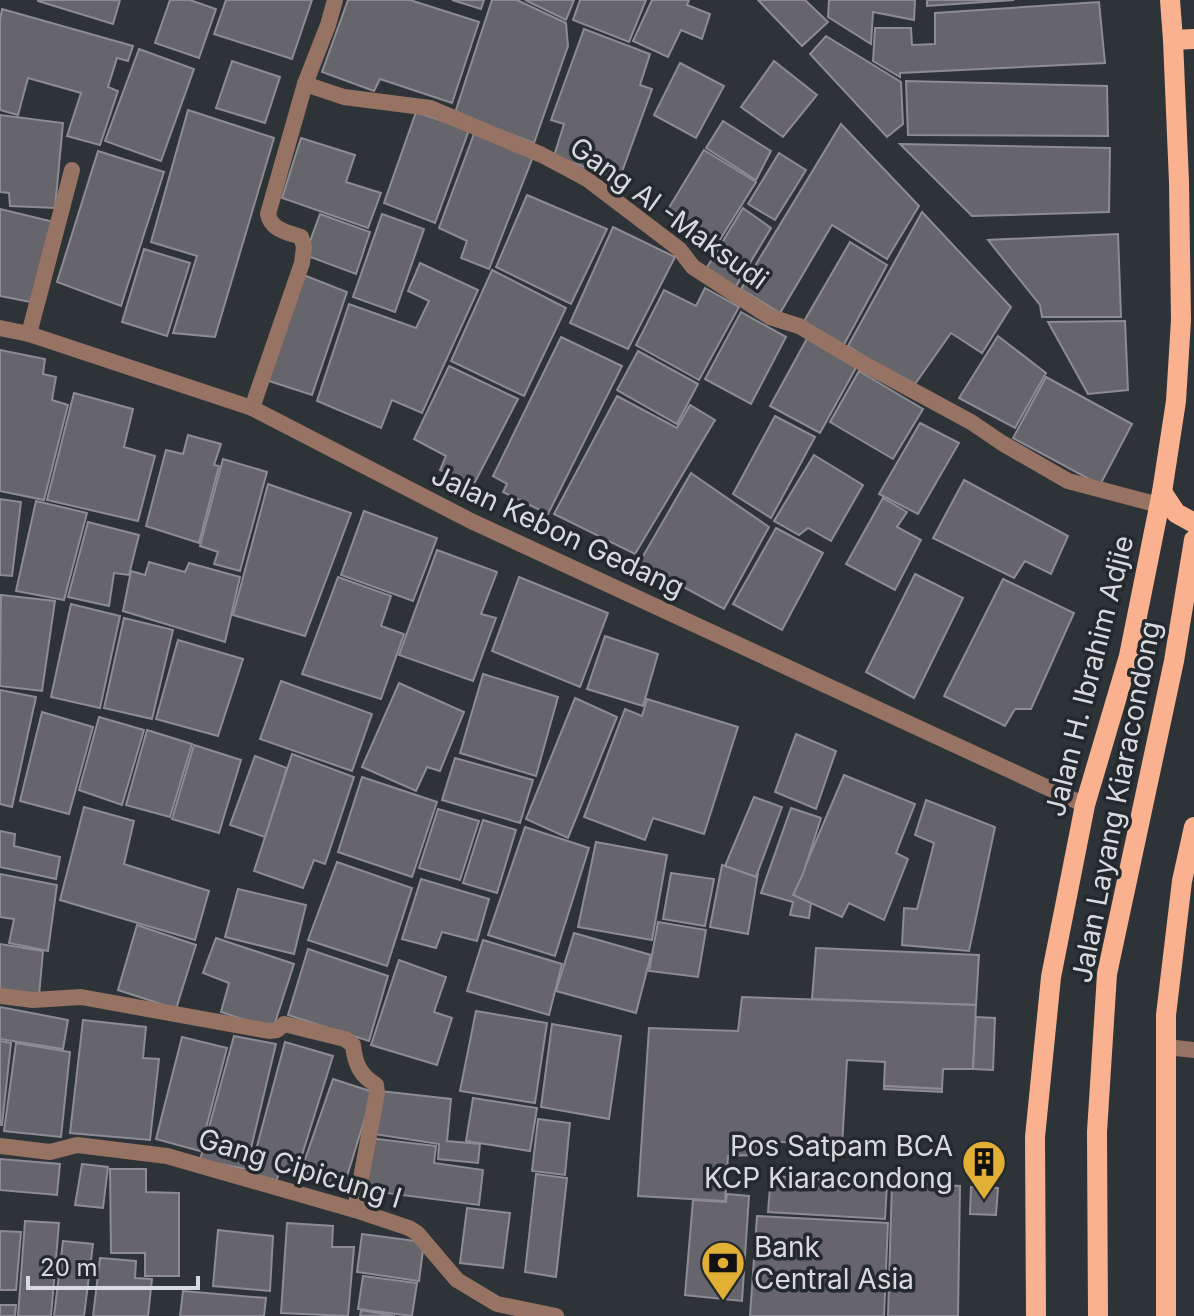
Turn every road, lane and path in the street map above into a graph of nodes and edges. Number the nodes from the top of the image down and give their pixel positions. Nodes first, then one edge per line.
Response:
1 (335, 0) edge
2 (1170, 0) edge
3 (1194, 39) edge
4 (1173, 40) junction
5 (305, 84) junction
6 (72, 170) dead end
7 (0, 328) edge
8 (29, 334) junction
9 (1194, 383) edge
10 (1176, 401) junction
11 (252, 408) junction
12 (1161, 498) junction
13 (1194, 523) edge
14 (1194, 540) edge
15 (1085, 805) junction
16 (1194, 827) edge
17 (0, 996) edge
18 (1166, 1047) junction
19 (1194, 1050) edge
20 (0, 1146) edge
21 (355, 1210) junction
22 (556, 1316) edge
23 (1036, 1316) edge
24 (1098, 1316) edge
25 (1166, 1316) edge

1 - 5 street
2 - 4 main road, Jalan H. Ibrahim Adjie
3 - 4 main road
4 - 10 main road, Jalan H. Ibrahim Adjie
5 - 11 street
5 - 12 street, Gang Al -Maksudi
6 - 8 street
7 - 8 street, Jalan Kebon Gedang
8 - 11 street, Jalan Kebon Gedang
9 - 10 main road
10 - 12 main road, Jalan H. Ibrahim Adjie
11 - 15 street, Jalan Kebon Gedang
12 - 13 main road
12 - 15 main road, Jalan H. Ibrahim Adjie
14 - 24 main road, Jalan Layang Kiaracondong
15 - 23 main road, Jalan H. Ibrahim Adjie
16 - 18 main road
17 - 21 street
18 - 19 street
18 - 25 main road
20 - 21 street, Gang Cipicung I
21 - 22 street, Gang Cipicung I

